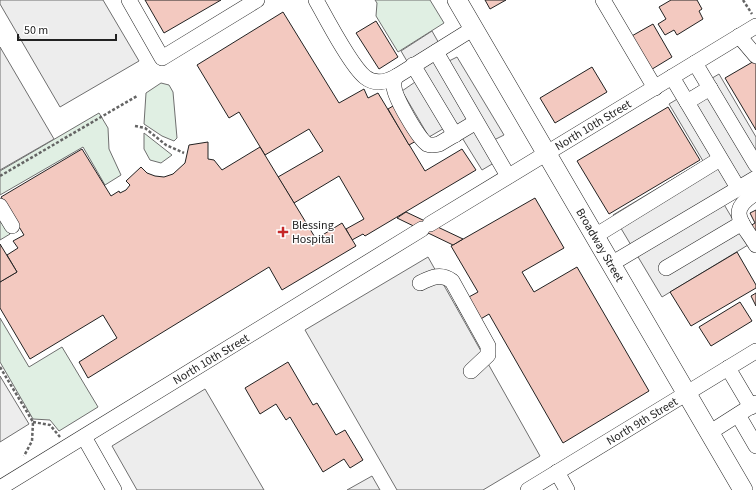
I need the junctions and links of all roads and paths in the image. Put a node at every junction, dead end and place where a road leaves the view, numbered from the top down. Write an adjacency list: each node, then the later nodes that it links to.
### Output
1 (129, 0): 2 (street)
2 (257, 0)
3 (316, 0): 15 (street)
4 (457, 0): 8 (main road, Broadway Street)
5 (603, 0): 16 (street)
6 (743, 0): 7 (path)
7 (754, 21): 9 (street, North 10th Street)
8 (474, 28): 10 (street); 24 (main road, Broadway Street)
9 (739, 36): 11 (street); 12 (street, North 10th Street)
10 (436, 52): 13 (street); 20 (street)
11 (756, 56)
12 (695, 63): 14 (street, North 10th Street); 17 (street)
13 (413, 65): 15 (street); 22 (street)
14 (672, 77): 16 (street, North 10th Street); 19 (street)
15 (395, 78): 22 (street)
16 (655, 88): 24 (street, North 10th Street)
17 (710, 88): 19 (street); 26 (street)
18 (137, 96): 27 (path)
19 (687, 102): 25 (street)
20 (476, 122): 22 (street); 28 (street)
21 (135, 126): 23 (path)
22 (455, 135)
23 (184, 153)
24 (546, 154): 28 (street, North 10th Street); 35 (main road, Broadway Street)
25 (720, 159): 30 (street); 35 (street)
26 (756, 165)
27 (0, 176)
28 (508, 176): 49 (street, North 10th Street)
29 (756, 178): 30 (street)
30 (738, 188): 37 (street)
31 (756, 193): 33 (street)
32 (0, 206): 34 (street)
33 (742, 223): 36 (street); 38 (street)
34 (12, 226)
35 (595, 236): 37 (main road, Broadway Street)
36 (756, 245)
37 (611, 264): 44 (main road, Broadway Street)
38 (666, 268)
39 (420, 283): 43 (street)
40 (756, 351): 42 (street, North 9th Street)
41 (0, 367): 47 (path)
42 (728, 368): 44 (street, North 9th Street); 45 (street)
43 (471, 371)
44 (686, 394): 48 (main road, Broadway Street); 53 (street, North 9th Street)
45 (753, 405): 46 (street)
46 (738, 415): 48 (street); 50 (street)
47 (33, 422): 51 (path); 52 (path)
48 (709, 433): 58 (main road, Broadway Street)
49 (84, 437): 51 (street, North 10th Street); 55 (street)
50 (756, 446)
51 (66, 448): 54 (street, North 10th Street)
52 (24, 456)
53 (557, 472): 56 (street, North 9th Street); 57 (street)
54 (0, 488)
55 (114, 490)
56 (528, 490)
57 (567, 490)
58 (743, 490)

